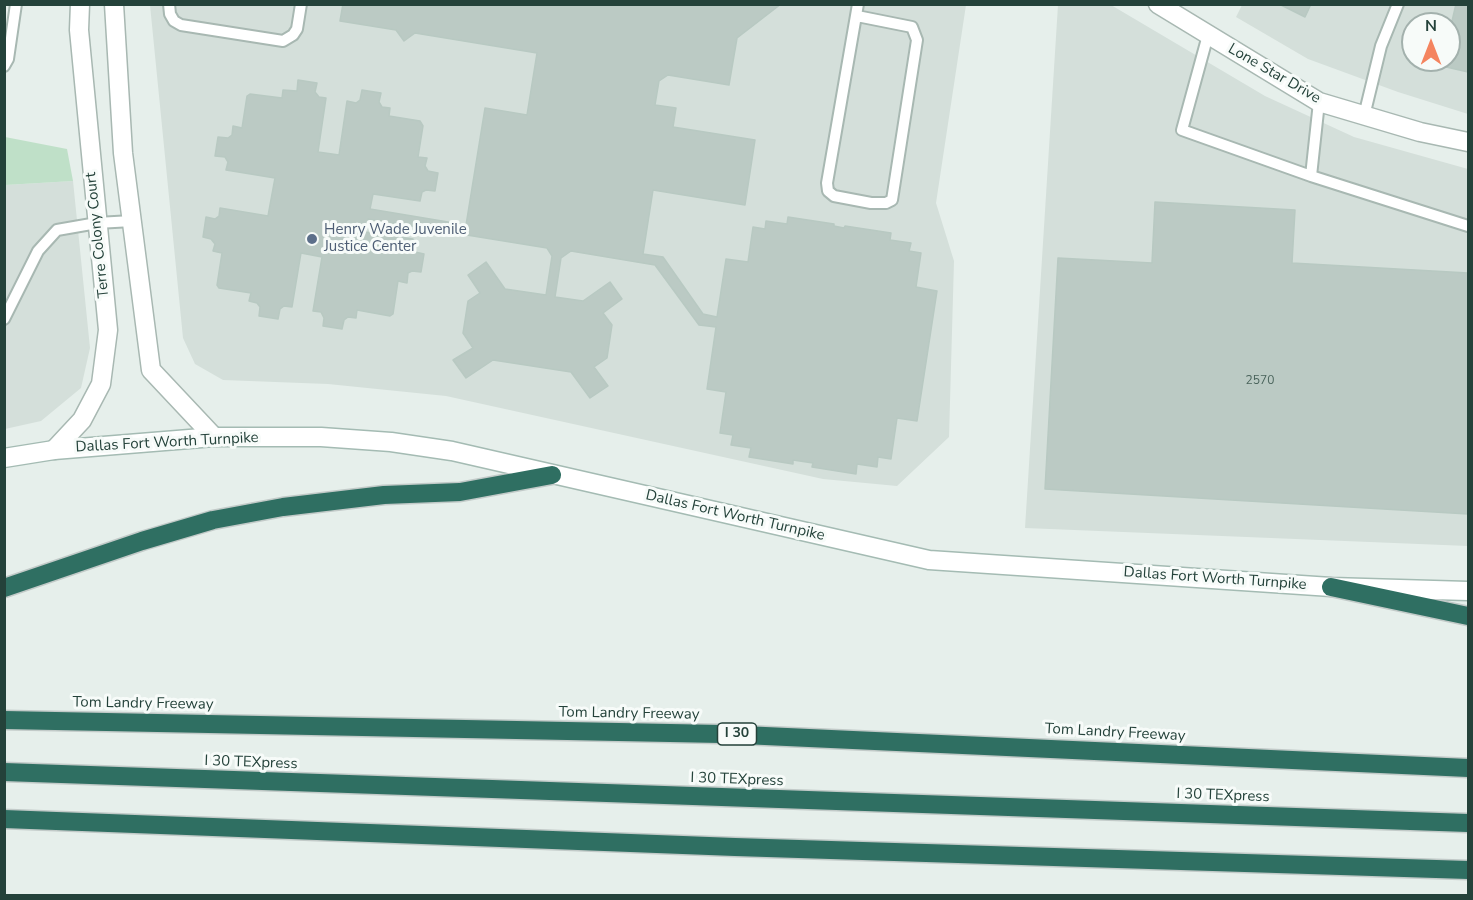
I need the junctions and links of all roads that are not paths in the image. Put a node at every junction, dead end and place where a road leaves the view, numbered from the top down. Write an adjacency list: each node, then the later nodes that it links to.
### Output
1 (16, 4): 10 (lane)
2 (80, 4): 16 (main road, Terre Colony Court)
3 (114, 4): 15 (main road)
4 (170, 4): 5 (lane)
5 (301, 4)
6 (1158, 4): 9 (main road, Lone Star Drive)
7 (1398, 4): 12 (lane)
8 (858, 10): 8 (lane)
9 (1208, 35): 11 (main road, Lone Star Drive); 14 (lane)
10 (4, 66)
11 (1318, 102): 12 (main road, Lone Star Drive); 14 (lane)
12 (1364, 116): 13 (main road, Lone Star Drive)
13 (1468, 142)
14 (1311, 177): 17 (lane)
15 (132, 221): 16 (lane); 19 (main road)
16 (97, 223): 18 (lane); 20 (main road, Terre Colony Court)
17 (1468, 225)
18 (4, 319)
19 (214, 437): 20 (main road, Dallas Fort Worth Turnpike); 22 (main road, Dallas Fort Worth Turnpike)
20 (54, 450): 21 (main road, Dallas Fort Worth Turnpike)
21 (4, 458)
22 (552, 475): 23 (main road, Dallas Fort Worth Turnpike); 24 (highway)
23 (1331, 587): 25 (main road, Dallas Fort Worth Turnpike); 26 (highway)
24 (4, 588)
25 (1468, 591)
26 (1468, 616)
27 (4, 720): 28 (highway, Tom Landry Freeway / I 30)
28 (1468, 768)
29 (4, 772): 31 (highway, I 30 TEXpress)
30 (4, 819): 32 (highway)
31 (1468, 823)
32 (1468, 870)

